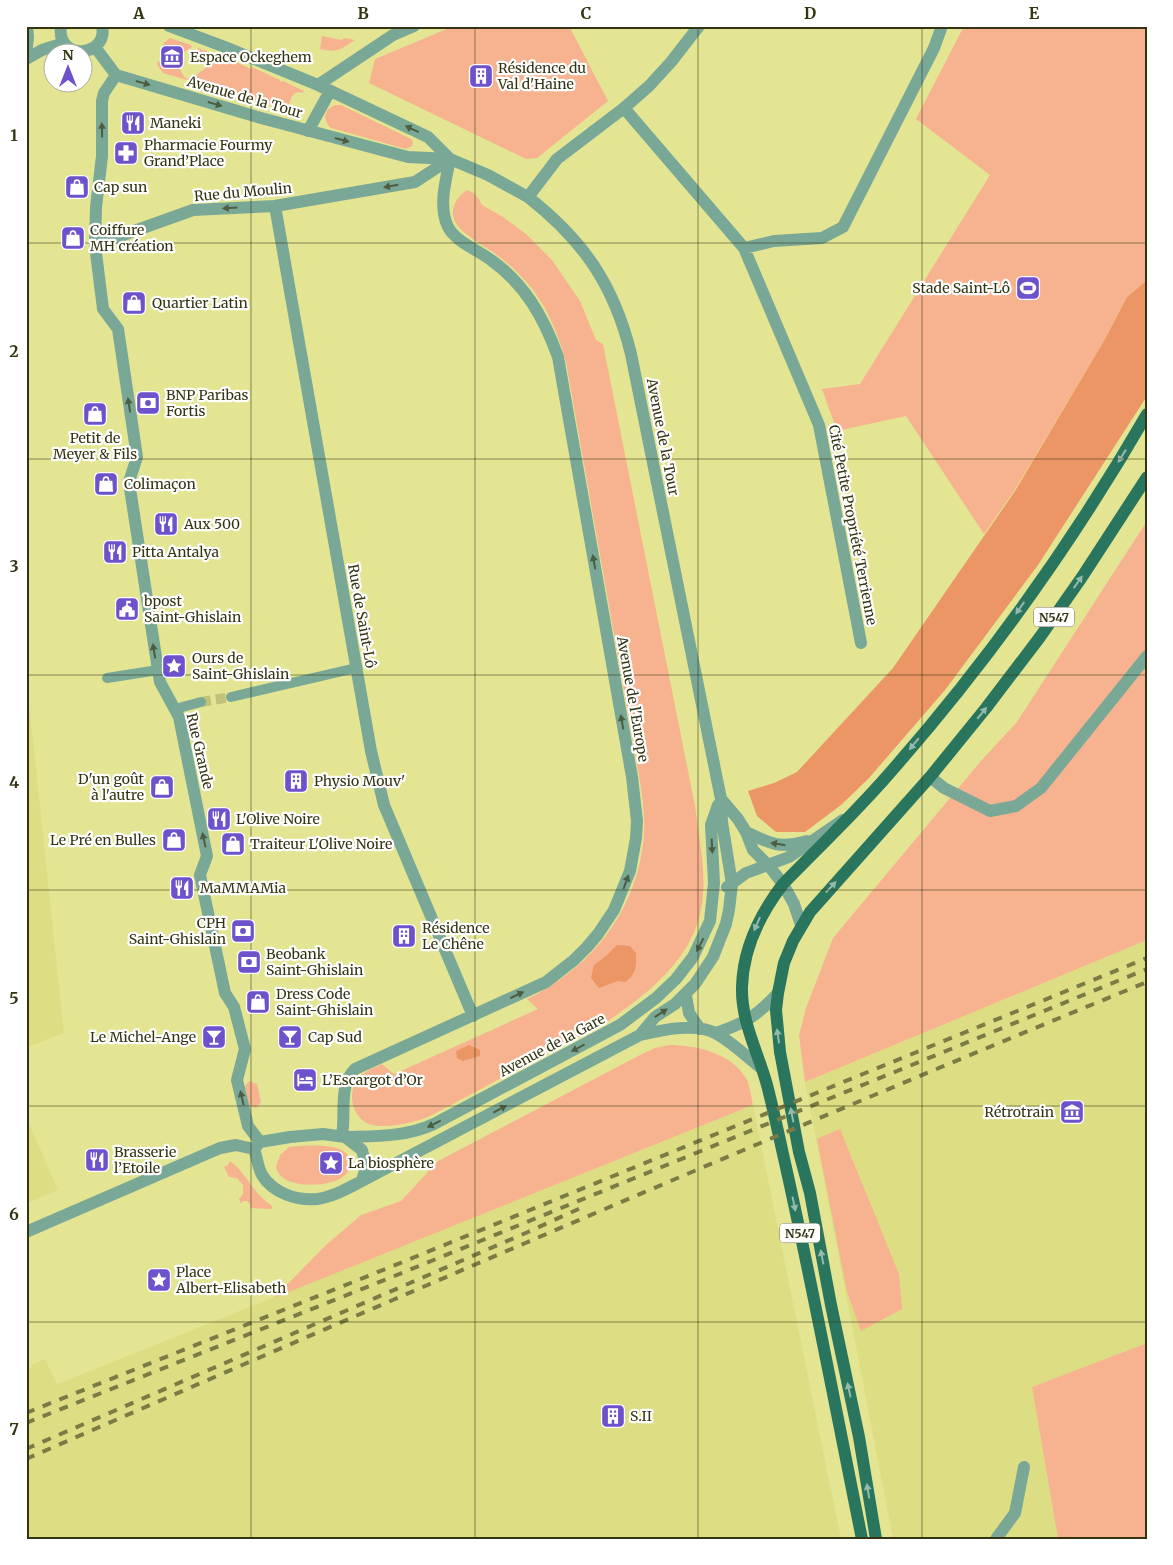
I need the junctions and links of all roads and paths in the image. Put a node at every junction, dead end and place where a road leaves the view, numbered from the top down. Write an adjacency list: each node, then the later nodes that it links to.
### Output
1 (27, 26): 12 (street)
2 (61, 26): 8 (street)
3 (102, 26): 9 (street)
4 (169, 26): 14 (street, Avenue de la Tour)
5 (414, 26): 14 (street)
6 (699, 26): 16 (street)
7 (942, 26): 22 (street)
8 (63, 42)
9 (95, 47): 10 (street); 13 (street)
10 (92, 48)
11 (42, 50): 12 (street)
12 (26, 57)
13 (116, 75): 17 (street, Avenue de la Tour, one-way to 17); 21 (street, Rue Grande, one-way to 13)
14 (318, 85): 15 (street, Avenue de la Tour)
15 (330, 91): 17 (street, Avenue de la Tour); 18 (street, Avenue de la Tour, one-way to 15)
16 (624, 108): 19 (street); 22 (street, Cité Petite Propriété Terrienne)
17 (308, 131): 18 (street, Avenue de la Tour, one-way to 18)
18 (450, 159): 19 (street, Avenue de la Tour); 20 (street, Rue du Moulin, one-way to 20); 45 (street, Avenue de l'Europe, one-way to 18)
19 (528, 197): 34 (street, Avenue de la Tour)
20 (275, 206): 21 (street, Rue du Moulin, one-way to 21); 27 (street, Rue de Saint-Lô)
21 (95, 245): 28 (street, Rue Grande, one-way to 21)
22 (744, 248): 25 (street, Cité Petite Propriété Terrienne)
23 (1147, 414): 35 (main road, N547, one-way to 35)
24 (1147, 477): 33 (main road, N547, one-way to 24)
25 (862, 642)
26 (1147, 656): 33 (street)
27 (356, 668): 30 (street); 45 (street, Rue de Saint-Lô)
28 (158, 670): 29 (street); 32 (street, Rue Grande)
29 (107, 678)
30 (231, 697)
31 (201, 702): 32 (street)
32 (175, 709): 52 (street, Rue Grande, one-way to 32)
33 (930, 777): 42 (main road, N547, one-way to 33)
34 (721, 799): 36 (street, Avenue de la Tour); 39 (street, Avenue de la Tour); 41 (street, one-way to 41)
35 (851, 814): 37 (street); 40 (main road, N547)
36 (746, 832): 37 (street, one-way to 36); 38 (street, Avenue de la Tour)
37 (812, 840): 38 (street)
38 (769, 866): 39 (street); 40 (street, Avenue de la Tour)
39 (732, 884): 41 (street); 44 (street)
40 (783, 884): 42 (street, Avenue de la Tour); 46 (main road, N547, one-way to 46)
41 (713, 898): 51 (street, Avenue de la Gare, one-way to 51)
42 (802, 925): 43 (main road, N547)
43 (778, 993): 46 (street); 57 (main road, N547, one-way to 43)
44 (686, 995): 47 (street); 49 (street, one-way to 44)
45 (473, 1016): 51 (street, Avenue de l'Europe)
46 (746, 1021): 48 (street); 50 (main road, N547)
47 (700, 1029): 48 (street); 49 (street)
48 (716, 1033): 50 (street)
49 (640, 1035): 53 (street, one-way to 49)
50 (761, 1068): 56 (main road, N547, one-way to 56)
51 (343, 1137): 52 (street, Avenue de la Gare); 53 (street)
52 (257, 1146): 53 (street, Rue Grande); 54 (street)
53 (362, 1182)
54 (26, 1232)
55 (1024, 1468): 58 (street)
56 (862, 1539)
57 (876, 1539)
58 (996, 1539)

